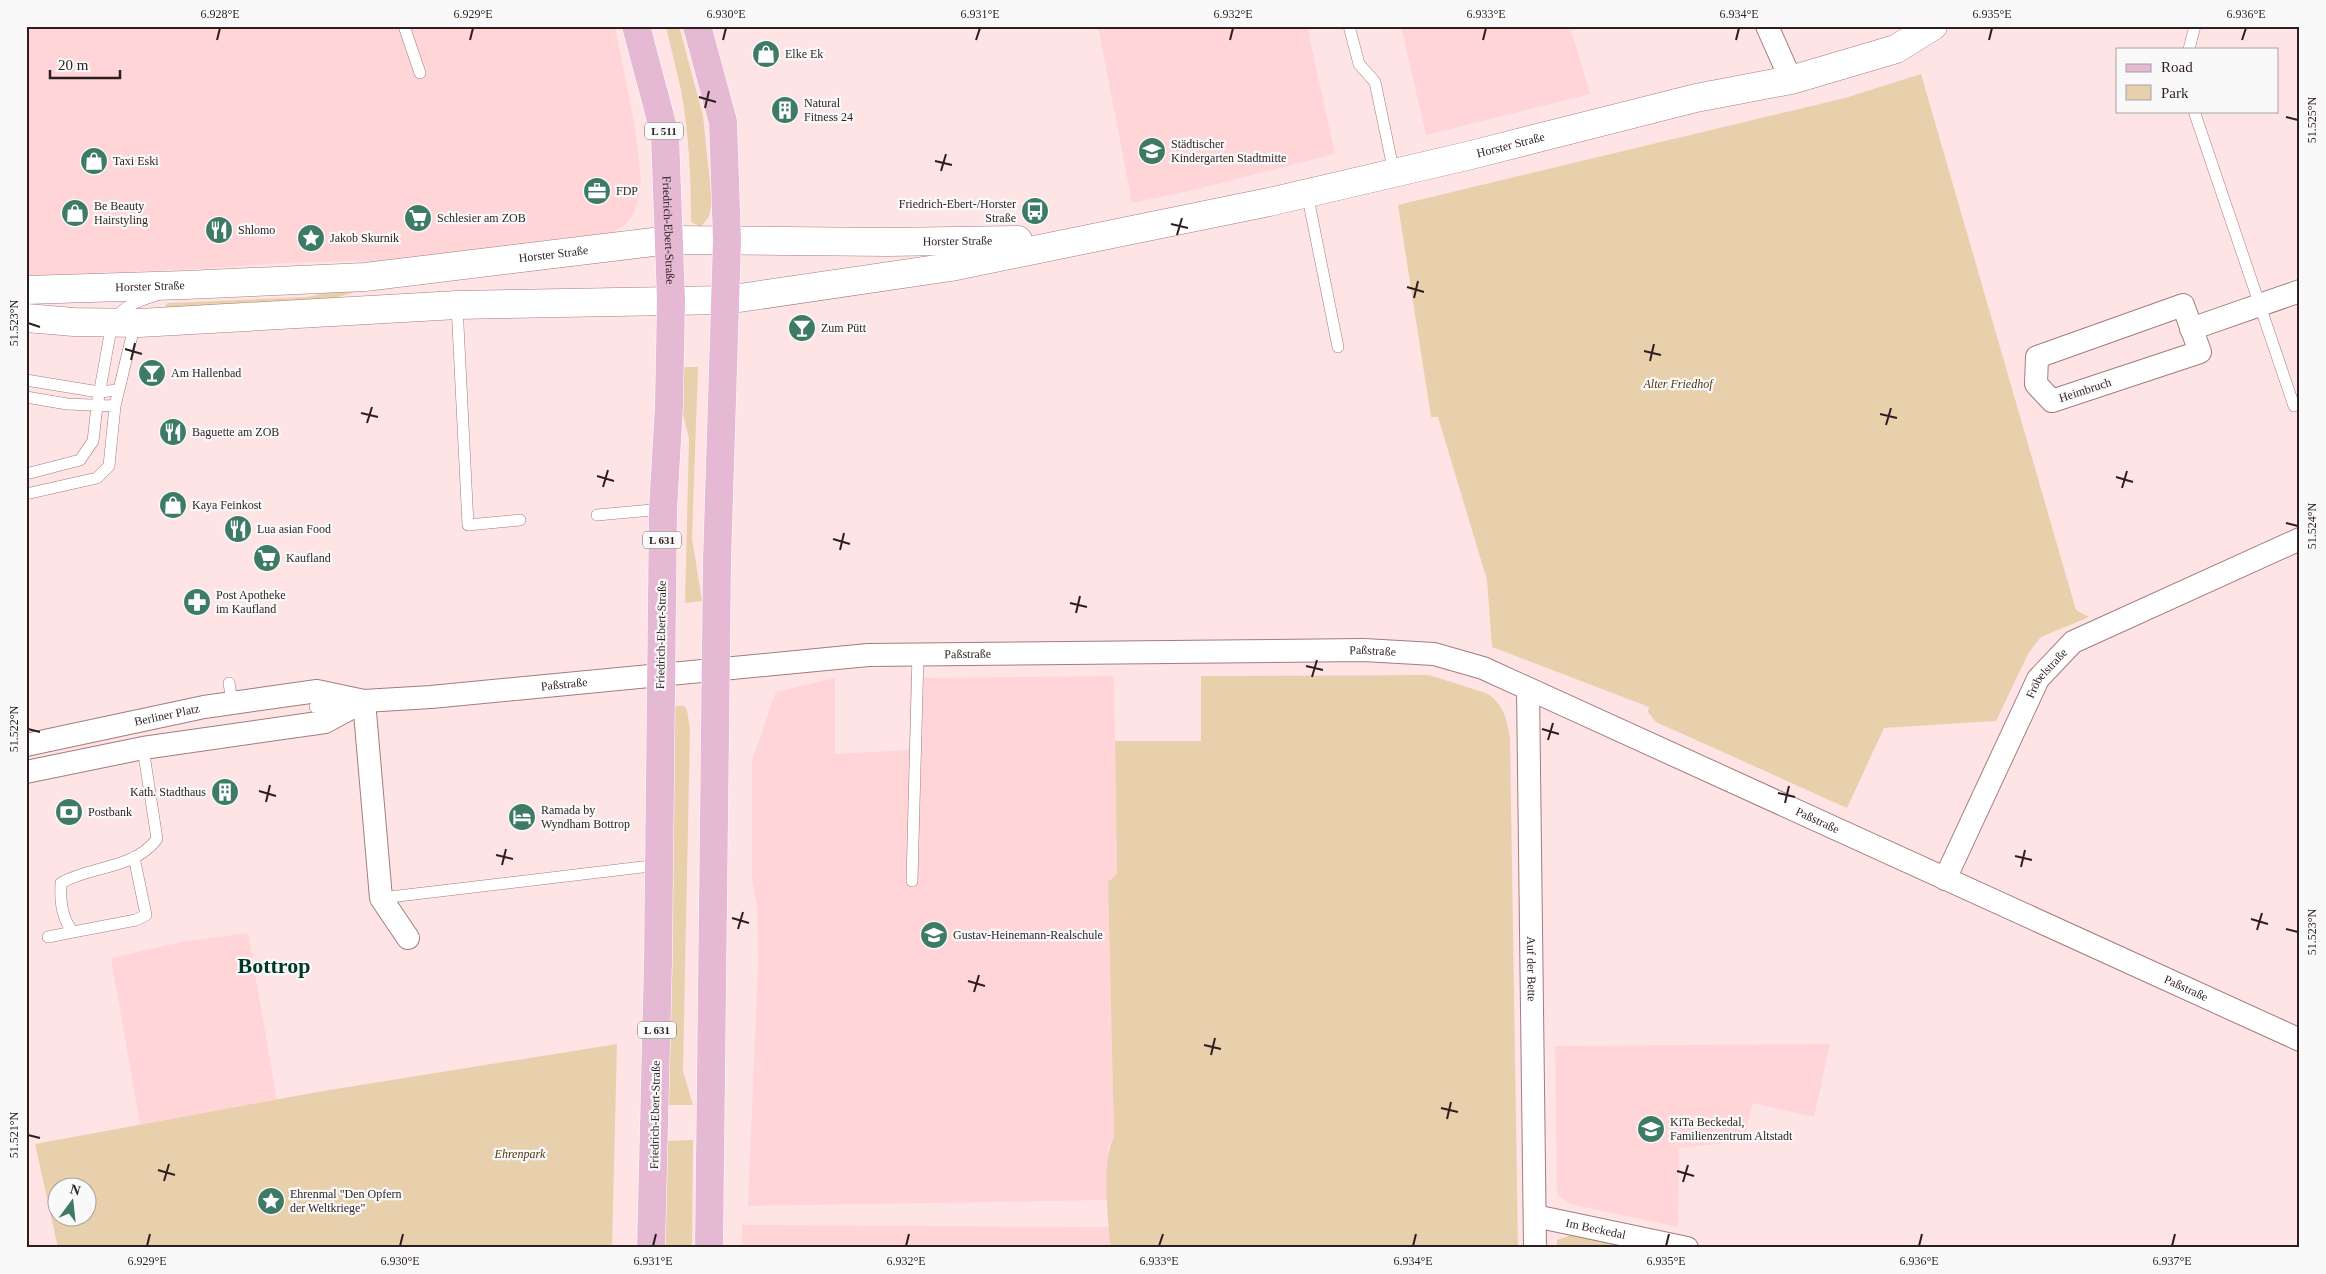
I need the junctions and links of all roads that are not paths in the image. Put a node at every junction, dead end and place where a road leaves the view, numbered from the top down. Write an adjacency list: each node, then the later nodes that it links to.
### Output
1 (404, 26): 9 (lane)
2 (636, 26): 14 (main road, Friedrich-Ebert-Straße / L 511)
3 (696, 26): 15 (main road)
4 (1349, 26): 12 (lane)
5 (1768, 26): 10 (street)
6 (1933, 26): 10 (main road, Horster Straße)
7 (2196, 26): 8 (lane)
8 (2189, 48)
9 (420, 73)
10 (1791, 80): 12 (main road, Horster Straße)
11 (2194, 112): 24 (lane)
12 (1394, 173): 13 (main road, Horster Straße)
13 (1307, 193): 16 (main road, Horster Straße); 28 (lane)
14 (670, 240): 15 (main road, Horster Straße); 17 (main road, Horster Straße); 20 (main road, Friedrich-Ebert-Straße / L 511)
15 (727, 240): 16 (main road, Horster Straße); 21 (main road)
16 (1080, 241): 21 (main road, Horster Straße)
17 (186, 285): 22 (main road, Horster Straße); 26 (lane)
18 (26, 290): 22 (main road, Horster Straße)
19 (2300, 291): 24 (street)
20 (671, 300): 21 (main road, Horster Straße); 23 (main road, Horster Straße); 38 (main road, Friedrich-Ebert-Straße / L 631)
21 (726, 300): 43 (main road)
22 (66, 305): 25 (main road, Horster Straße); 26 (main road, Horster Straße)
23 (457, 305): 26 (main road, Horster Straße); 40 (lane)
24 (2259, 305): 27 (street); 35 (lane)
25 (26, 318)
26 (123, 323): 30 (lane); 31 (lane)
27 (2191, 329): 27 (street, Heimbruch)
28 (1338, 347)
29 (26, 380): 31 (lane)
30 (118, 390): 31 (lane); 34 (lane)
31 (99, 392): 33 (lane)
32 (26, 397): 33 (lane)
33 (96, 406): 34 (lane); 36 (lane)
34 (115, 406): 37 (lane)
35 (2294, 406)
36 (26, 474)
37 (26, 494)
38 (663, 509): 39 (lane); 44 (main road, Friedrich-Ebert-Straße / L 631)
39 (597, 515)
40 (520, 520)
41 (2300, 539): 55 (street, Fröbelstraße)
42 (918, 654): 43 (street, Paßstraße); 45 (street, Paßstraße); 56 (lane)
43 (715, 669): 44 (street, Paßstraße); 64 (main road)
44 (660, 675): 46 (street, Paßstraße); 54 (main road, Friedrich-Ebert-Straße / L 631)
45 (1528, 689): 55 (street, Paßstraße); 62 (street, Auf der Bette)
46 (364, 701): 47 (lane); 48 (street, Paßstraße); 49 (street, Paßstraße); 57 (street)
47 (315, 706)
48 (193, 709): 49 (street, Berliner Platz); 50 (street, Berliner Platz)
49 (199, 739): 51 (street, Berliner Platz)
50 (26, 745)
51 (143, 748): 52 (street, Berliner Platz); 53 (lane)
52 (26, 772)
53 (134, 857): 58 (lane); 58 (lane)
54 (659, 865): 57 (lane); 63 (main road, Friedrich-Ebert-Straße / L 631)
55 (1945, 878): 61 (street, Paßstraße)
56 (912, 881)
57 (381, 898): 60 (street)
58 (74, 932): 59 (lane)
59 (48, 937)
60 (408, 938)
61 (2300, 1040)
62 (1536, 1216): 65 (street, Auf der Bette); 66 (street, Im Beckedal)
63 (651, 1248)
64 (709, 1248)
65 (1535, 1248)
66 (1687, 1248)

